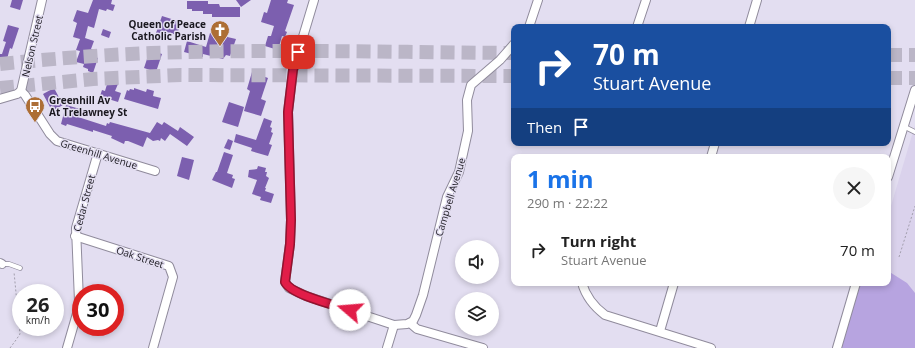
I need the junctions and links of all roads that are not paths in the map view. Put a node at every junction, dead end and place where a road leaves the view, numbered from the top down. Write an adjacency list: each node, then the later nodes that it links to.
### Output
1 (42, 0): 11 (street, Nelson Street)
2 (314, 0): 25 (street)
3 (538, 0): 6 (street)
4 (646, 0): 7 (street)
5 (757, 0): 8 (street)
6 (530, 24)
7 (638, 24)
8 (750, 24)
9 (511, 47): 24 (street, Campbell Avenue)
10 (915, 90): 13 (street)
11 (21, 91): 12 (street); 15 (street, Greenhill Avenue)
12 (0, 99)
13 (903, 126): 14 (lane); 16 (street)
14 (915, 132)
15 (98, 153): 17 (street, Greenhill Avenue); 18 (street, Cedar Street)
16 (891, 167)
17 (155, 171)
18 (75, 236): 28 (street, Cedar Street); 29 (street, Oak Street)
19 (1, 263): 20 (lane)
20 (20, 268)
21 (583, 286): 26 (street)
22 (673, 286): 26 (street)
23 (855, 286): 33 (street)
24 (410, 323): 25 (street); 31 (street)
25 (394, 325): 30 (street)
26 (660, 331): 27 (street)
27 (700, 346): 32 (street)
28 (66, 348)
29 (153, 348)
30 (387, 348)
31 (484, 348)
32 (711, 348)
33 (837, 348)

